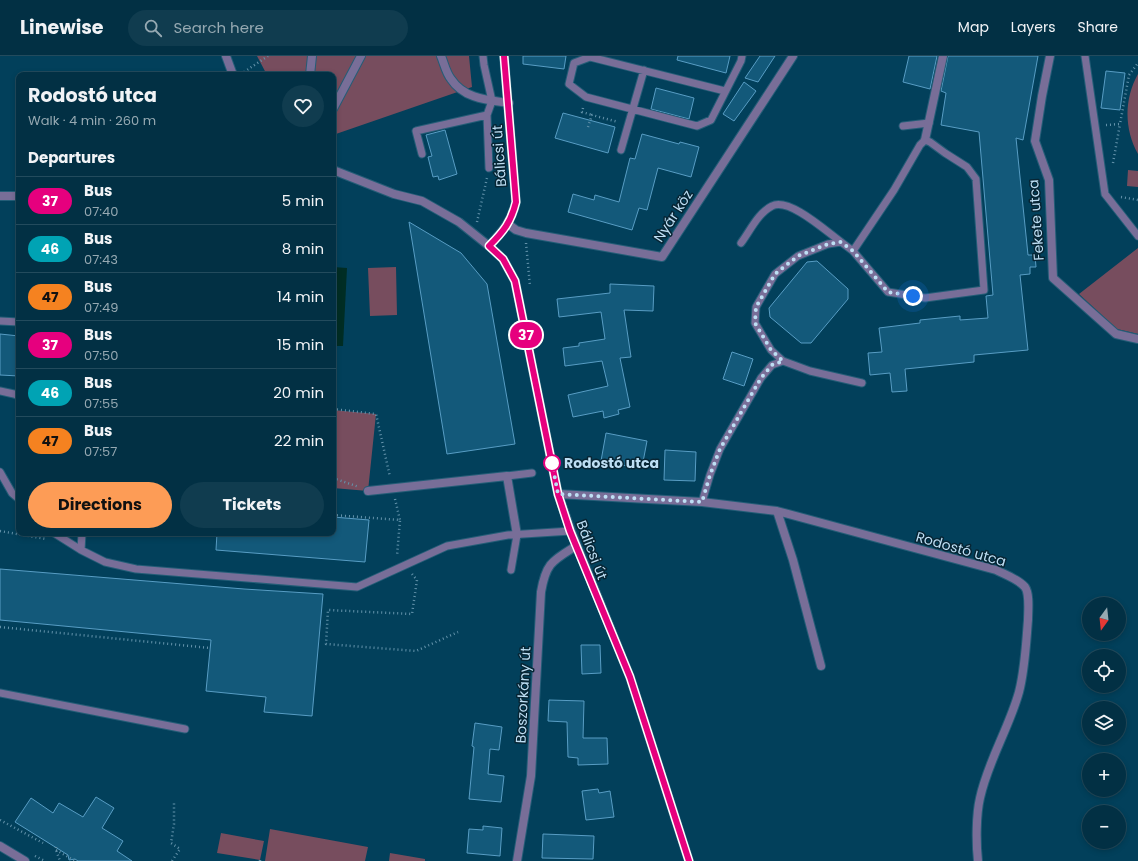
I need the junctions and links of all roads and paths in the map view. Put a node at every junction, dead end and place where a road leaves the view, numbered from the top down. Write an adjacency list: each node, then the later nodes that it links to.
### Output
1 (226, 56): 15 (street)
2 (268, 56): 16 (path)
3 (312, 56): 17 (street)
4 (361, 56): 20 (street)
5 (441, 56): 19 (street)
6 (483, 56): 19 (lane)
7 (504, 56): 21 (street, Bálicsi út)
8 (742, 56): 18 (lane)
9 (793, 56): 40 (street, Nyár köz)
10 (943, 56): 24 (street)
11 (1050, 56): 49 (street, Fekete utca)
12 (1085, 56): 28 (lane)
13 (1138, 63): 25 (path)
14 (644, 70): 18 (lane); 22 (lane); 22 (lane)
15 (232, 72)
16 (243, 72)
17 (310, 72)
18 (725, 91): 22 (lane)
19 (492, 101): 21 (street); 23 (lane)
20 (336, 103)
21 (509, 104): 38 (street, Bálicsi út)
22 (632, 110): 26 (lane)
23 (487, 115): 32 (lane); 33 (lane)
24 (929, 123): 27 (lane); 30 (street)
25 (1120, 124): 28 (path); 34 (path)
26 (628, 125): 29 (path); 31 (lane)
27 (902, 126)
28 (1095, 126): 41 (lane)
29 (588, 127)
30 (925, 140): 45 (lane); 45 (lane)
31 (621, 150)
32 (422, 154)
33 (489, 168): 39 (path)
34 (1111, 170)
35 (336, 171): 44 (street, Bálicsi út)
36 (0, 196): 37 (street)
37 (16, 196)
38 (508, 224): 40 (street, Nyár köz); 44 (street, Bálicsi út)
39 (476, 229)
40 (526, 233): 46 (path)
41 (1138, 236)
42 (841, 242): 43 (lane); 45 (lane); 52 (lane)
43 (741, 243)
44 (489, 246): 63 (street, Bálicsi út)
45 (853, 251)
46 (526, 284)
47 (0, 321): 48 (lane)
48 (16, 322)
49 (1116, 334): 50 (street, Fekete utca); 51 (street)
50 (1138, 339)
51 (1138, 345)
52 (783, 361): 53 (lane); 65 (lane)
53 (862, 383)
54 (0, 392): 55 (lane)
55 (16, 395)
56 (336, 409): 61 (path)
57 (0, 472): 64 (lane)
58 (532, 473): 59 (lane)
59 (507, 476): 61 (street); 72 (street)
60 (336, 479): 62 (path)
61 (393, 488): 62 (street); 68 (path)
62 (368, 491)
63 (558, 494): 65 (street, Rodostó utca); 70 (street, Bálicsi út)
64 (16, 496)
65 (702, 502): 66 (street, Rodostó utca)
66 (777, 511): 84 (street); 97 (street, Rodostó utca)
67 (336, 515): 68 (path)
68 (400, 520): 79 (path)
69 (0, 531): 71 (path)
70 (570, 531): 72 (lane); 77 (street, Bálicsi út)
71 (16, 534)
72 (517, 535): 79 (lane); 80 (lane)
73 (28, 536): 76 (path)
74 (58, 536): 76 (lane)
75 (82, 536): 78 (lane)
76 (68, 543): 78 (lane)
77 (576, 546): 95 (street, Boszorkány út); 96 (street, Bálicsi út)
78 (81, 550): 79 (lane)
79 (405, 566): 82 (path)
80 (511, 570)
81 (0, 627): 83 (path)
82 (458, 632)
83 (210, 648)
84 (821, 666)
85 (0, 693): 86 (lane)
86 (185, 729)
87 (174, 802): 94 (path)
88 (0, 820): 89 (path)
89 (43, 843)
90 (0, 846): 92 (street)
91 (75, 860): 93 (path)
92 (25, 861)
93 (60, 861)
94 (172, 861)
95 (517, 861)
96 (689, 861)
97 (978, 861)

